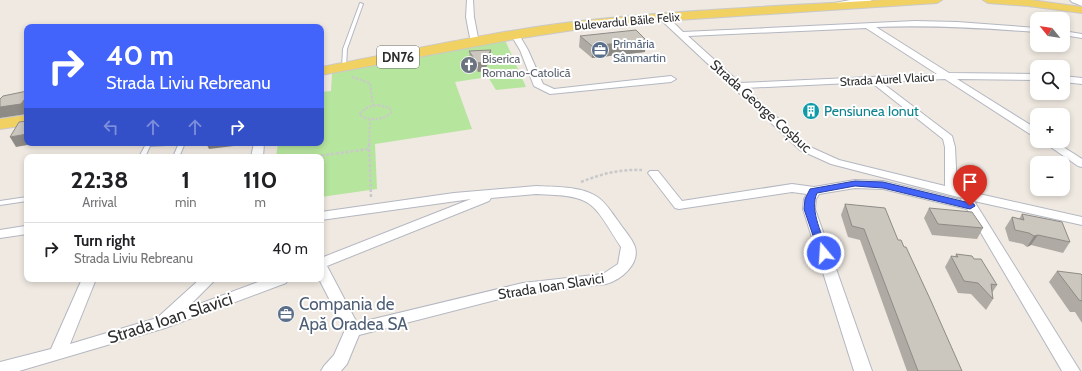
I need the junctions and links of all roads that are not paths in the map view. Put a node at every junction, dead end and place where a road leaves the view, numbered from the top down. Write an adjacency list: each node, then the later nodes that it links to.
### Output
1 (470, 0): 17 (street)
2 (867, 0): 8 (main road)
3 (937, 0): 8 (main road, Bulevardul Băile Felix / DN76)
4 (988, 0): 9 (main road)
5 (1075, 0): 6 (main road)
6 (1082, 3)
7 (361, 4): 18 (lane)
8 (839, 5): 10 (main road, Bulevardul Băile Felix / DN76)
9 (1082, 10)
10 (663, 17): 13 (street, Strada George Coșbuc); 15 (main road, Bulevardul Băile Felix / DN76)
11 (867, 25): 12 (street); 13 (street); 20 (street)
12 (1030, 30)
13 (681, 34): 26 (street, Strada George Coșbuc)
14 (1070, 34): 16 (street)
15 (515, 35): 17 (main road, Bulevardul Băile Felix / DN76); 22 (street)
16 (1082, 36)
17 (475, 43): 18 (main road, Bulevardul Băile Felix / DN76)
18 (344, 67): 19 (main road, Bulevardul Băile Felix / DN76)
19 (324, 70)
20 (946, 76): 21 (street, Strada Aurel Vlaicu); 23 (street, Strada Aurel Vlaicu); 29 (street)
21 (1030, 77)
22 (671, 79)
23 (872, 79): 26 (street, Strada Aurel Vlaicu); 35 (street)
24 (1070, 80): 25 (street)
25 (1082, 81)
26 (738, 86): 35 (street, Strada George Coșbuc)
27 (24, 120): 28 (main road)
28 (0, 124)
29 (1030, 130)
30 (1058, 148): 31 (street)
31 (1082, 164)
32 (654, 173): 33 (street)
33 (814, 191): 35 (street); 52 (street)
34 (500, 193): 38 (street, Strada Ioan Slavici); 42 (street, Strada Ioan Slavici); 48 (street, Strada Ioan Slavici)
35 (962, 198): 39 (street, Strada George Coșbuc); 53 (street)
36 (24, 199): 37 (lane)
37 (0, 203)
38 (324, 216)
39 (1082, 221)
40 (24, 230): 41 (street)
41 (0, 234)
42 (324, 263)
43 (324, 275): 48 (street)
44 (88, 282): 49 (street)
45 (206, 282): 47 (street)
46 (273, 282): 47 (street, Strada Ioan Slavici)
47 (159, 324): 49 (street, Strada Ioan Slavici)
48 (353, 330): 51 (street)
49 (57, 354): 50 (street, Strada Ioan Slavici)
50 (3, 369)
51 (330, 371)
52 (863, 371)
53 (1071, 371)

